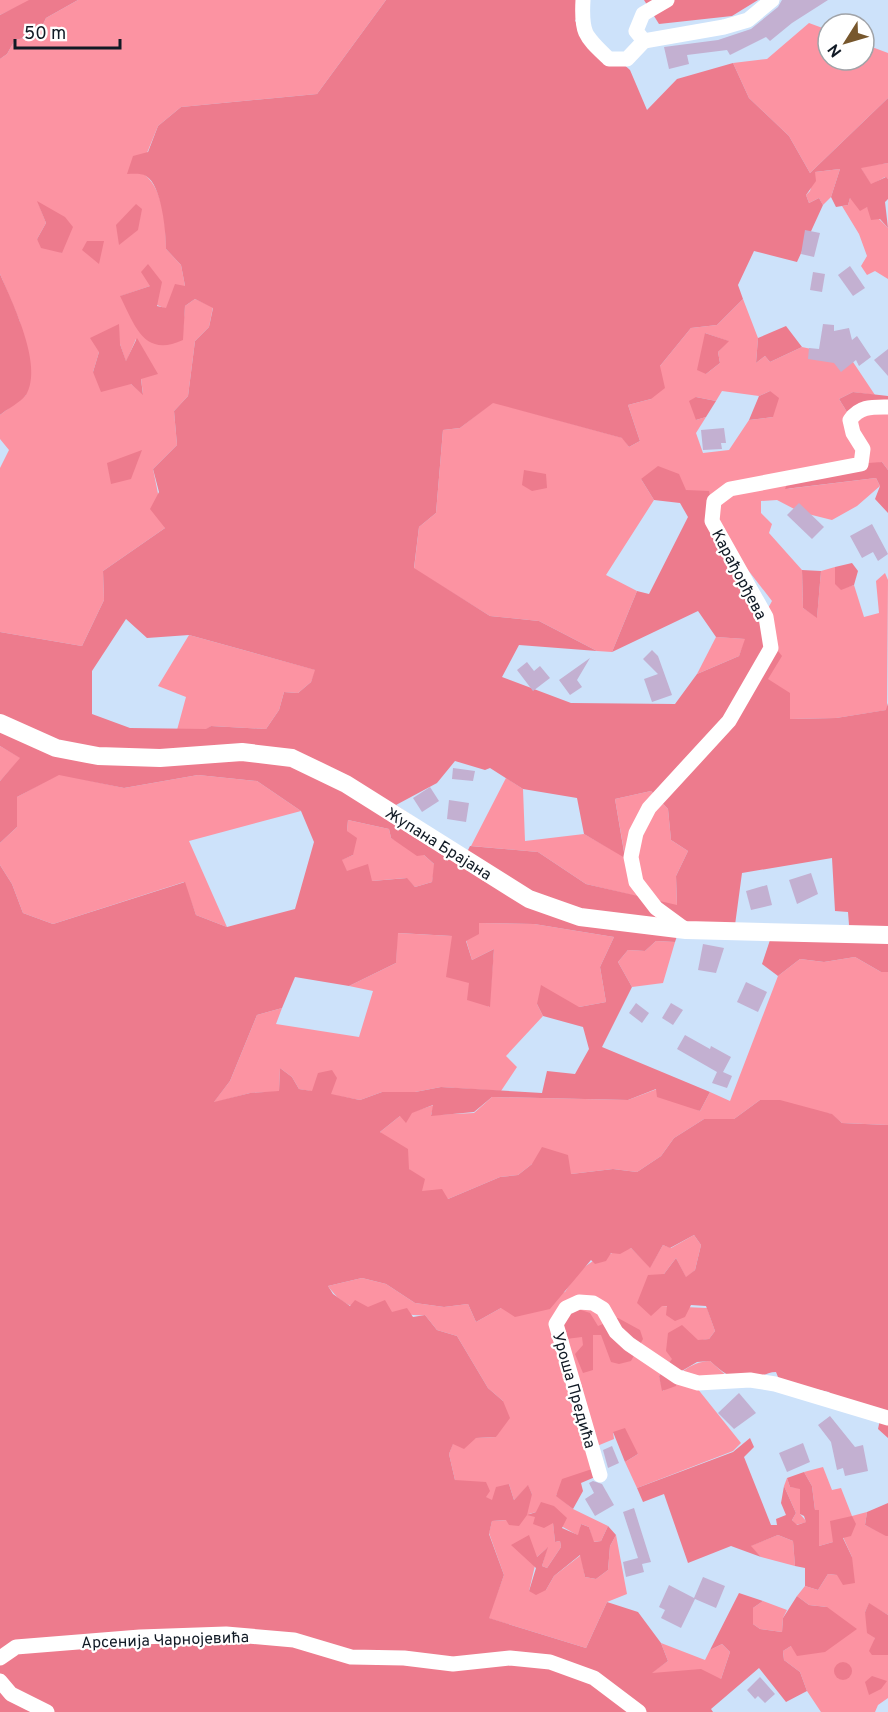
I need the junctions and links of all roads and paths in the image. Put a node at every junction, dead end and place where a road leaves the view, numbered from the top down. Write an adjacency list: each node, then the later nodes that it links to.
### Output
1 (583, 0): 4 (street)
2 (668, 0): 4 (street)
3 (772, 0): 4 (street)
4 (644, 41)
5 (888, 407): 7 (street, Карађорђева)
6 (0, 723): 7 (street, Жупана Брајана)
7 (686, 930): 8 (street, Жупана Брајана)
8 (888, 935)
9 (888, 1418): 10 (street, Уроша Предића)
10 (600, 1475)
11 (0, 1658): 14 (street, Арсенија Чарнојевића)
12 (0, 1681): 13 (street)
13 (47, 1712)
14 (639, 1712)

